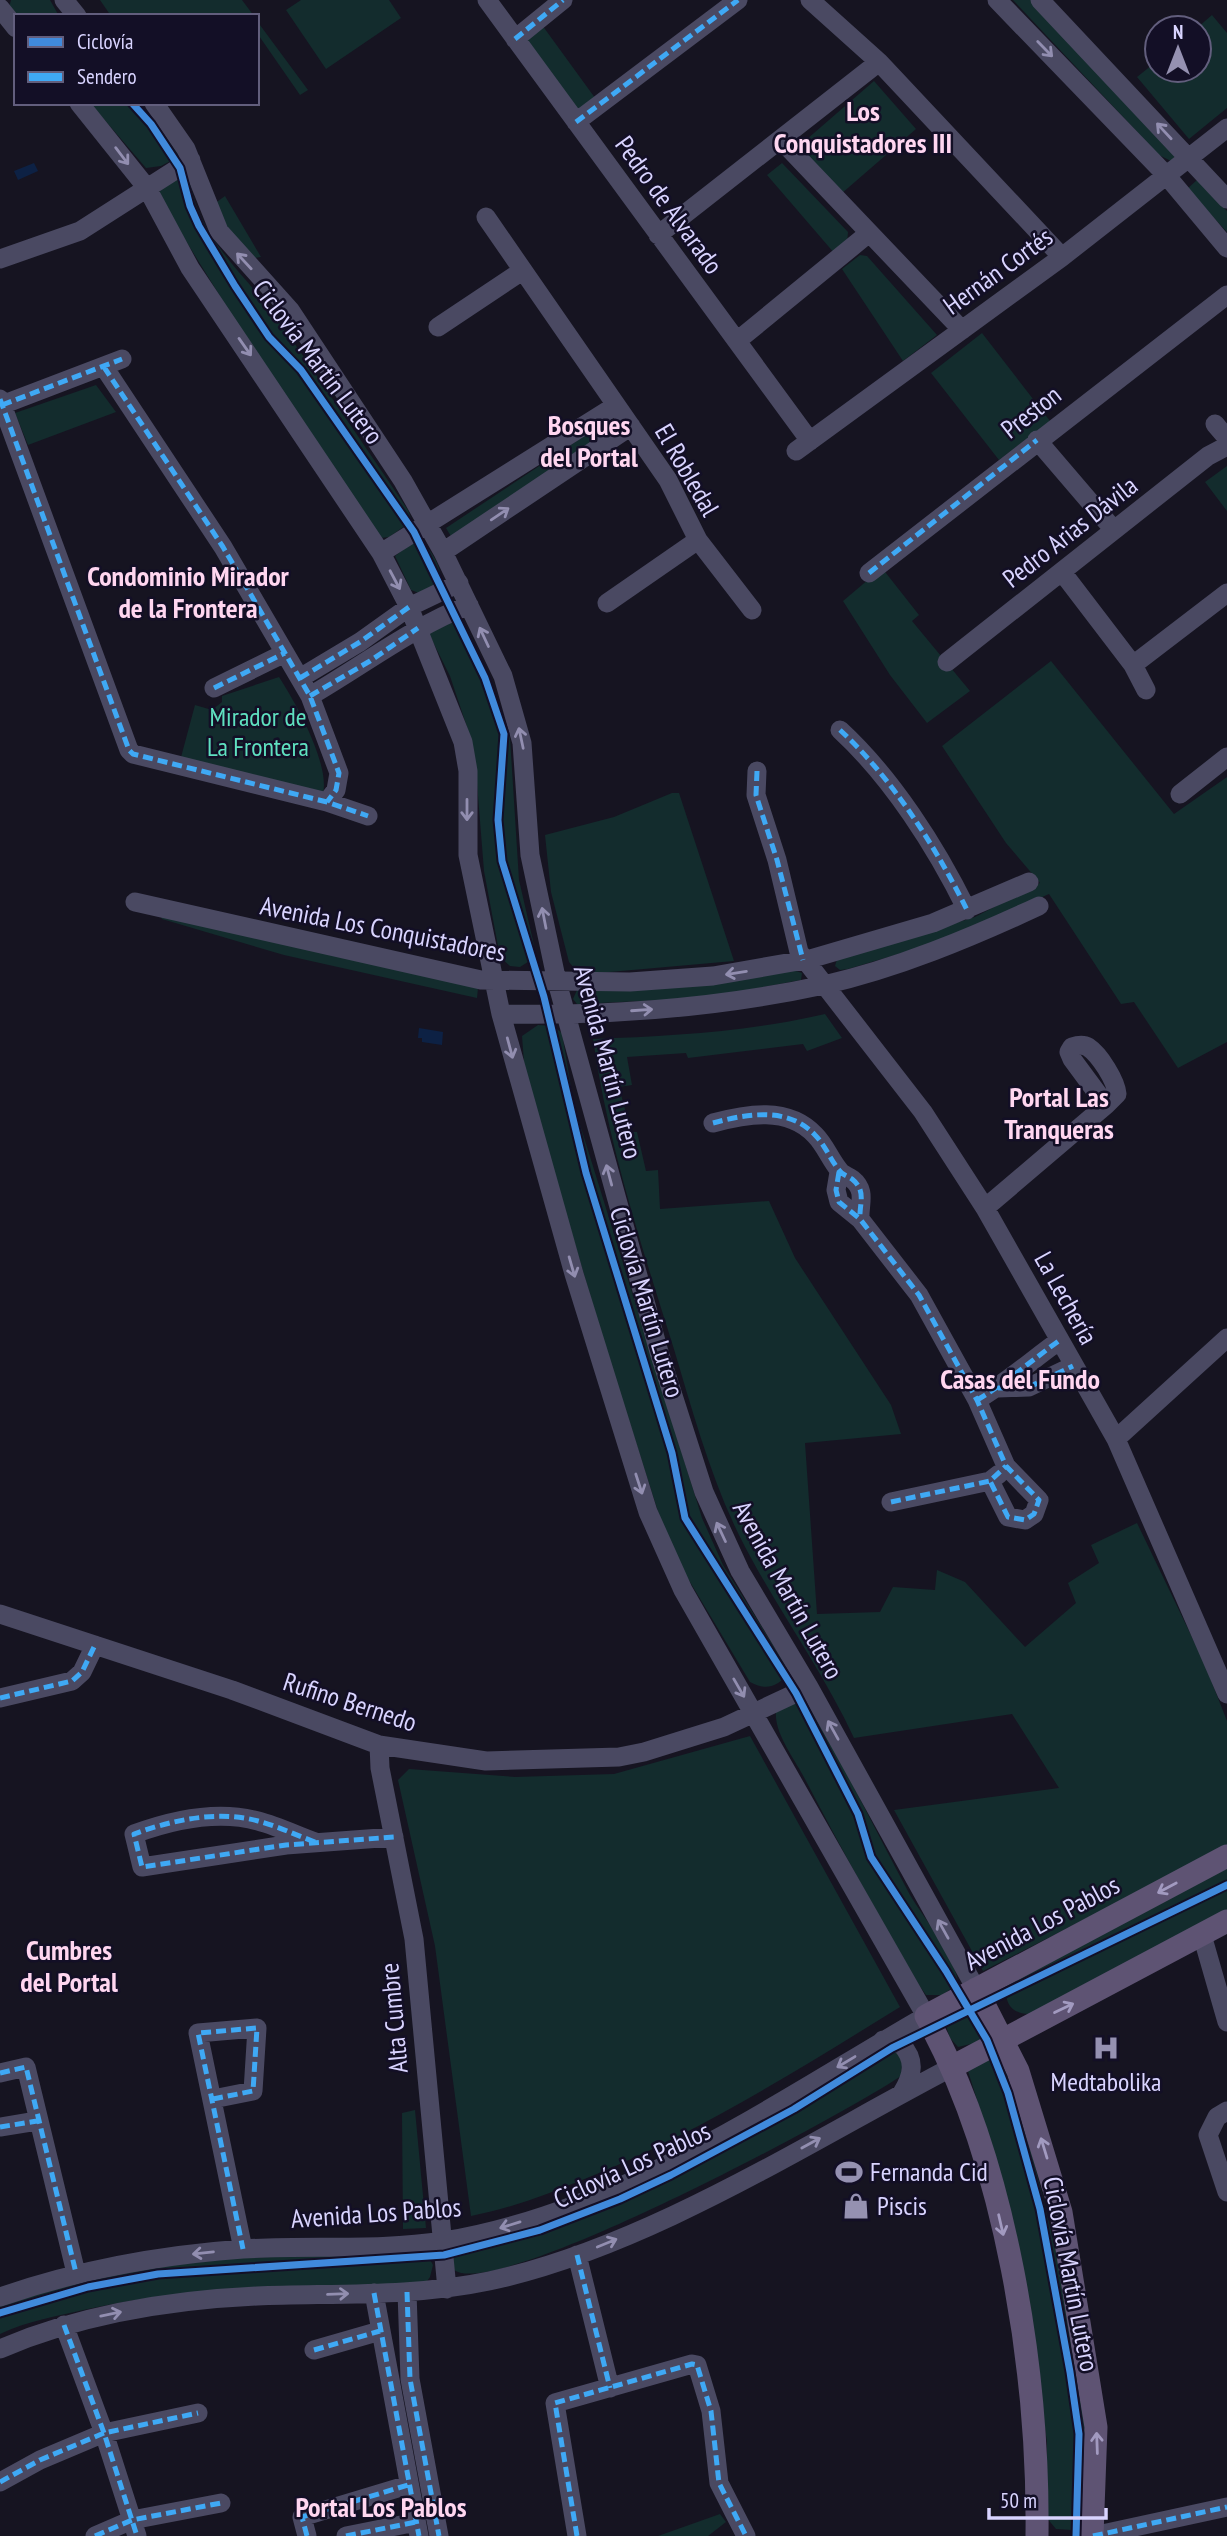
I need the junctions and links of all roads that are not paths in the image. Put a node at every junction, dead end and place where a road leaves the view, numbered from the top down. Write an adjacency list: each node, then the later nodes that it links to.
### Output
1 (64, 0): 9 (street)
2 (487, 0): 11 (street, Pedro de Alvarado)
3 (563, 0): 11 (street)
4 (738, 0): 15 (street)
5 (810, 0): 12 (street)
6 (998, 0): 20 (street, one-way to 20)
7 (1040, 0): 18 (street, one-way to 7)
8 (1, 3): 10 (street)
9 (75, 14)
10 (14, 26)
11 (515, 38): 15 (street, Pedro de Alvarado)
12 (879, 62): 17 (street); 27 (street)
13 (81, 105): 21 (street, one-way to 21)
14 (155, 105): 19 (street, Avenida Martín Lutero)
15 (576, 122): 25 (street, Pedro de Alvarado)
16 (1227, 128): 18 (street, Hernán Cortés)
17 (781, 140): 24 (street); 25 (street)
18 (1188, 156): 20 (street, Hernán Cortés); 22 (street)
19 (191, 160): 21 (street); 40 (street, Avenida Martín Lutero, one-way to 19)
20 (1166, 175): 26 (street); 27 (street, Hernán Cortés)
21 (147, 188): 28 (street); 44 (street, one-way to 44)
22 (1227, 199)
23 (486, 216): 29 (street, El Robledal)
24 (870, 233): 32 (street); 33 (street)
25 (658, 235): 33 (street, Pedro de Alvarado)
26 (1227, 248)
27 (1062, 257): 32 (street, Hernán Cortés)
28 (0, 259)
29 (522, 271): 31 (street); 35 (street, El Robledal)
30 (1227, 295): 37 (street, Preston)
31 (438, 327)
32 (961, 330): 38 (street, Hernán Cortés)
33 (737, 341): 38 (street, Pedro de Alvarado)
34 (1, 402): 55 (street); 67 (street)
35 (615, 406): 36 (street, El Robledal); 40 (street)
36 (631, 426): 42 (street, El Robledal); 43 (street, one-way to 36)
37 (1037, 440): 41 (street); 46 (street, Preston)
38 (803, 446)
39 (1227, 446): 41 (street, Pedro Arias Dávila)
40 (427, 524): 43 (street, Avenida Martín Lutero); 44 (street)
41 (1114, 530): 45 (street, Pedro Arias Dávila)
42 (698, 540): 49 (street); 52 (street, El Robledal)
43 (443, 552): 47 (street, Avenida Martín Lutero)
44 (380, 553): 51 (street, one-way to 51)
45 (1062, 572): 57 (street, Pedro Arias Dávila); 58 (street)
46 (869, 573)
47 (459, 583): 50 (street, Avenida Martín Lutero); 51 (street)
48 (1227, 593): 58 (street)
49 (607, 603)
50 (469, 605): 53 (street); 75 (street, Avenida Martín Lutero, one-way to 50)
51 (409, 607): 53 (street); 54 (street)
52 (752, 610)
53 (418, 628): 56 (street); 74 (street, one-way to 74)
54 (360, 642): 56 (street); 59 (street)
55 (285, 653): 59 (street); 60 (street)
56 (370, 662): 62 (street)
57 (947, 662)
58 (1133, 665): 61 (street)
59 (300, 678): 62 (street)
60 (214, 688)
61 (1146, 690)
62 (310, 696): 67 (street)
63 (841, 730): 72 (street)
64 (1227, 757): 66 (street)
65 (757, 771): 73 (street)
66 (1180, 794)
67 (327, 802): 68 (street)
68 (368, 816)
69 (1029, 882): 72 (street, Avenida Los Conquistadores)
70 (135, 902): 74 (street, Avenida Los Conquistadores)
71 (1038, 906): 76 (street)
72 (967, 910): 73 (street, Avenida Los Conquistadores)
73 (803, 960): 75 (street, Avenida Los Conquistadores, one-way to 75); 76 (street, La Lechería)
74 (494, 981): 75 (street, Avenida Los Conquistadores); 77 (street)
75 (557, 982): 78 (street, Avenida Martín Lutero)
76 (825, 985): 78 (street, one-way to 76); 81 (street, La Lechería)
77 (501, 1014): 78 (street); 97 (street, one-way to 97)
78 (565, 1015): 94 (street, Avenida Martín Lutero, one-way to 78)
79 (1105, 1105): 81 (street)
80 (713, 1123): 86 (street)
81 (985, 1208): 83 (street, La Lechería)
82 (1227, 1338): 87 (street)
83 (1060, 1340): 84 (street, La Lechería); 85 (street)
84 (1073, 1366): 85 (street); 87 (street, La Lechería)
85 (998, 1388): 86 (street)
86 (976, 1400): 88 (street)
87 (1116, 1439): 93 (street, La Lechería)
88 (1006, 1466): 89 (street); 89 (street)
89 (990, 1481): 90 (street)
90 (891, 1502)
91 (0, 1615): 92 (street, Rufino Bernedo)
92 (95, 1645): 96 (street); 98 (street, Rufino Bernedo)
93 (1221, 1660): 95 (street, La Lechería)
94 (809, 1687): 97 (street, Rufino Bernedo); 104 (street, Avenida Martín Lutero, one-way to 94)
95 (1227, 1694)
96 (0, 1699)
97 (754, 1714): 98 (street, Rufino Bernedo); 105 (street)
98 (379, 1745): 99 (street, Alta Cumbre)
99 (394, 1837): 100 (street); 117 (street, Alta Cumbre)
100 (315, 1843): 100 (street)
101 (1227, 1856): 104 (main road, Avenida Los Pablos, one-way to 104)
102 (1227, 1921): 103 (main road)
103 (1202, 1935): 106 (street); 107 (main road, one-way to 103)
104 (976, 1989): 105 (main road, Avenida Los Pablos); 107 (main road, Avenida Martín Lutero)
105 (926, 2015): 108 (street, Avenida Los Pablos); 109 (main road)
106 (1227, 2022)
107 (1003, 2039): 109 (main road); 145 (main road, Avenida Martín Lutero, one-way to 107)
108 (883, 2040): 111 (street); 117 (street, Avenida Los Pablos, one-way to 117)
109 (954, 2066): 111 (street); 144 (main road, one-way to 144)
110 (0, 2073): 114 (street)
111 (902, 2093): 119 (street, one-way to 111)
112 (213, 2099): 118 (street)
113 (1227, 2111): 116 (street)
114 (37, 2121): 115 (street); 120 (street)
115 (0, 2127)
116 (1227, 2192)
117 (442, 2241): 118 (street, Avenida Los Pablos); 121 (street, Alta Cumbre)
118 (243, 2249): 120 (street, Avenida Los Pablos, one-way to 120)
119 (577, 2255): 121 (street); 129 (street)
120 (76, 2273): 124 (street, Avenida Los Pablos)
121 (447, 2289): 122 (street)
122 (407, 2292): 123 (street); 142 (street)
123 (374, 2293): 125 (street, one-way to 123); 126 (street)
124 (0, 2297)
125 (64, 2325): 127 (street); 131 (street)
126 (380, 2331): 128 (street); 133 (street)
127 (0, 2349)
128 (314, 2350)
129 (610, 2388): 138 (street); 143 (street)
130 (198, 2413): 131 (street)
131 (104, 2433): 132 (street); 136 (street)
132 (0, 2482)
133 (408, 2485): 137 (street); 140 (street)
134 (221, 2503): 136 (street)
135 (1227, 2507): 145 (street)
136 (134, 2528): 139 (street)
137 (418, 2529): 141 (street)
138 (739, 2534)
139 (95, 2536)
140 (307, 2536)
141 (346, 2536)
142 (439, 2536)
143 (577, 2536)
144 (1037, 2536)
145 (1093, 2536)

